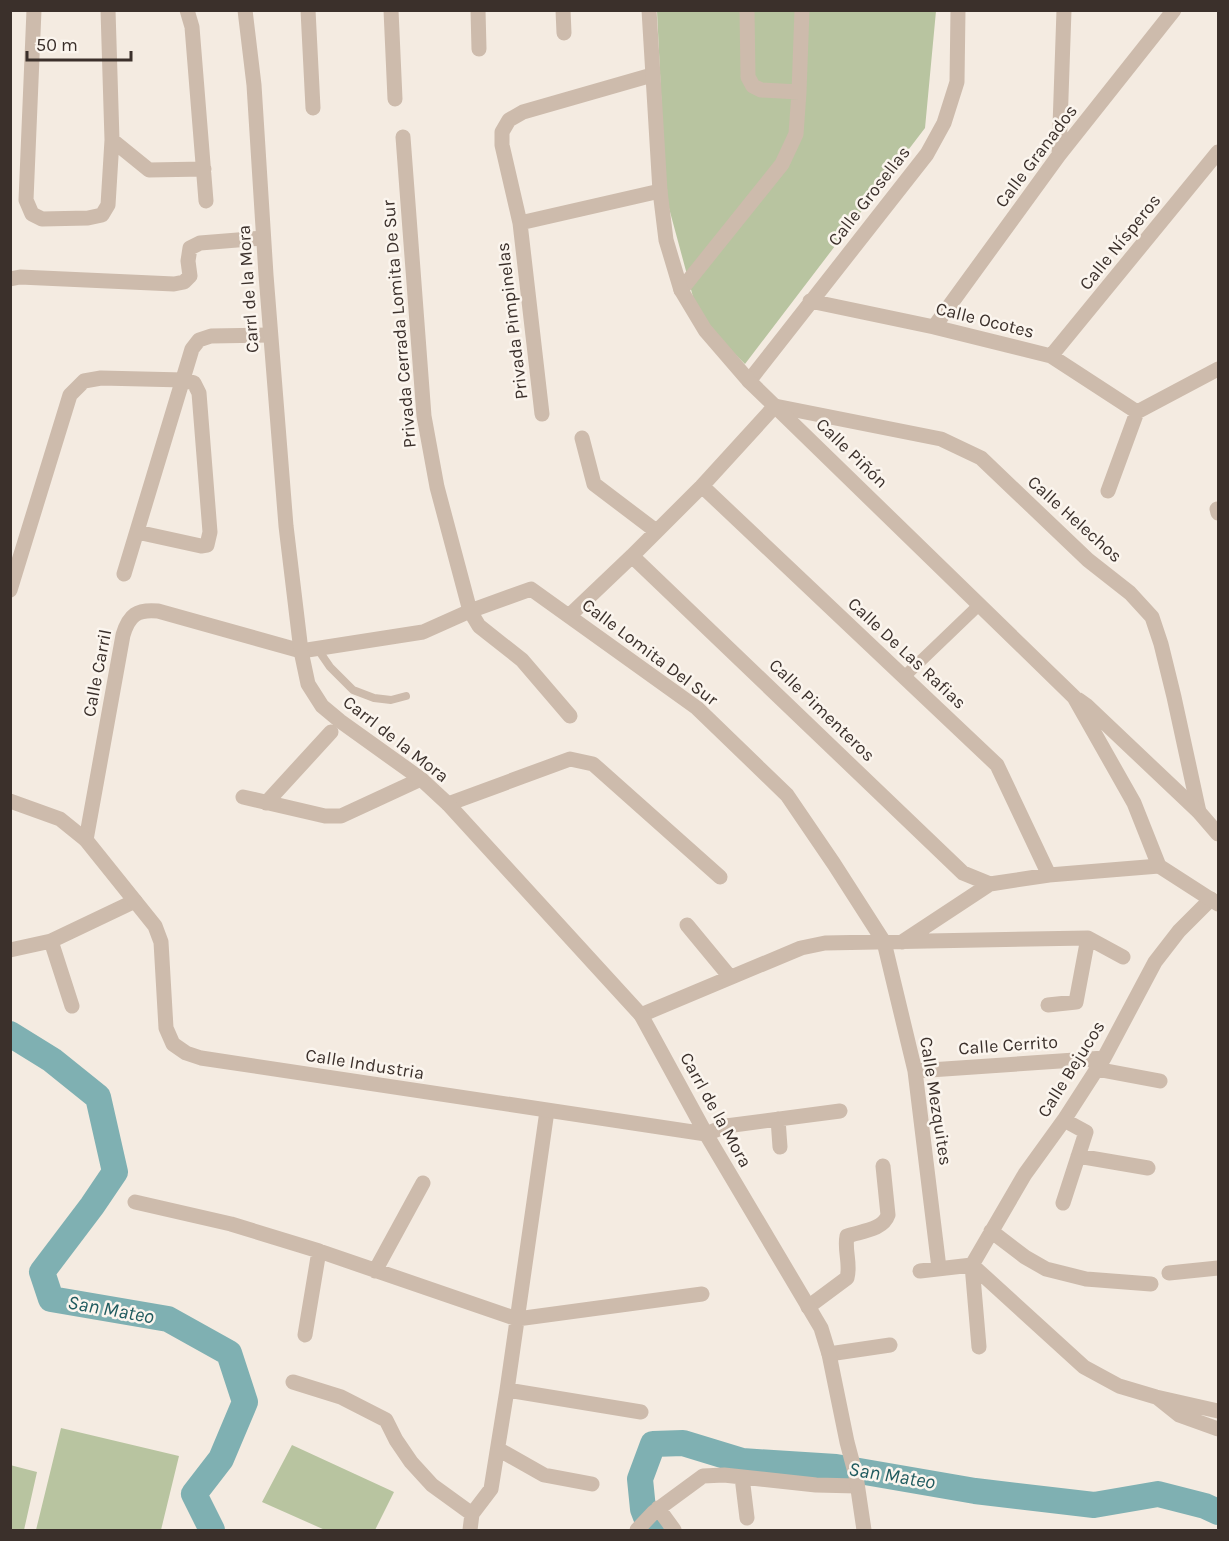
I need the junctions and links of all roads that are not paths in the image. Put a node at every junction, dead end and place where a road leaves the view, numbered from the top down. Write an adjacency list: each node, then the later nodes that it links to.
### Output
1 (34, 10): 22 (street)
2 (108, 10): 22 (street)
3 (187, 10): 25 (street)
4 (245, 10): 29 (street, Carrl de la Mora)
5 (308, 10): 20 (street)
6 (391, 10): 19 (street)
7 (478, 10): 16 (street)
8 (563, 10): 15 (street)
9 (649, 10): 17 (street, Calle Piñón)
10 (747, 10): 18 (street)
11 (802, 10): 18 (street)
12 (958, 10): 32 (street, Calle Grosellas)
13 (1064, 10): 24 (street)
14 (1174, 10): 24 (street, Calle Granados)
15 (564, 33)
16 (479, 49)
17 (652, 75): 26 (street, Calle Piñón); 28 (street, Privada Pimpinelas)
18 (799, 92): 31 (street)
19 (394, 99)
20 (313, 108)
21 (403, 137): 51 (street, Privada Cerrada Lomita De Sur)
22 (112, 140): 25 (street)
23 (1218, 152): 35 (street, Calle Nísperos)
24 (1059, 155): 33 (street, Calle Granados)
25 (204, 169): 27 (street)
26 (660, 191): 28 (street); 31 (street, Calle Piñón)
27 (206, 201)
28 (520, 223): 41 (street, Privada Pimpinelas)
29 (263, 238): 30 (street); 34 (street, Carrl de la Mora)
30 (10, 279)
31 (681, 290): 38 (street, Calle Piñón)
32 (810, 301): 33 (street, Calle Ocotes); 38 (street, Calle Grosellas)
33 (934, 327): 35 (street, Calle Ocotes)
34 (270, 335): 37 (street); 54 (street, Carrl de la Mora)
35 (1051, 356): 40 (street, Calle Ocotes)
36 (1218, 369): 40 (street)
37 (184, 380): 46 (street); 46 (street); 49 (street)
38 (749, 381): 39 (street, Calle Piñón)
39 (775, 406): 43 (street); 50 (street, Calle Piñón); 65 (street, Calle Helechos)
40 (1137, 412): 44 (street)
41 (542, 414)
42 (582, 438): 45 (street)
43 (702, 486): 45 (street); 55 (street, Calle De Las Rafias)
44 (1108, 491)
45 (656, 531): 47 (street)
46 (137, 532): 48 (street)
47 (632, 556): 52 (street); 71 (street, Calle Pimenteros)
48 (124, 574)
49 (10, 590)
50 (979, 605): 55 (street); 57 (street, Calle Piñón)
51 (470, 611): 52 (street, Calle Lomita Del Sur); 53 (street, Calle Lomita Del Sur); 58 (street)
52 (569, 616): 77 (street, Calle Lomita Del Sur)
53 (316, 648): 54 (street, Calle Lomita Del Sur); 56 (lane)
54 (300, 651): 60 (street, Carrl de la Mora); 67 (street, Calle Carril)
55 (904, 677): 69 (street, Calle De Las Rafias)
56 (406, 696)
57 (1074, 697): 65 (street); 68 (street, Calle Piñón)
58 (570, 716)
59 (331, 732): 63 (street)
60 (421, 779): 63 (street); 64 (street, Carrl de la Mora)
61 (243, 797): 63 (street)
62 (10, 801): 67 (street, Calle Industria)
63 (266, 803)
64 (448, 804): 70 (street); 84 (street, Carrl de la Mora)
65 (1199, 812): 66 (street)
66 (1218, 834)
67 (86, 840): 72 (street, Calle Industria)
68 (1159, 866): 69 (street); 73 (street)
69 (1049, 874): 71 (street)
70 (720, 877)
71 (990, 884): 78 (street)
72 (135, 901): 76 (street); 88 (street, Calle Industria)
73 (1215, 902): 85 (street, Calle Bejucos)
74 (687, 925): 81 (street)
75 (1088, 938): 78 (street); 80 (street); 82 (street)
76 (51, 941): 79 (street); 83 (street)
77 (884, 942): 78 (street); 81 (street); 86 (street, Calle Mezquites)
78 (902, 942)
79 (10, 950)
80 (1124, 957)
81 (730, 977): 84 (street)
82 (1048, 1005)
83 (72, 1006)
84 (641, 1015): 92 (street, Carrl de la Mora)
85 (1100, 1064): 86 (street, Calle Cerrito); 87 (street, Calle Cerrito); 91 (street, Calle Bejucos)
86 (915, 1071): 103 (street, Calle Mezquites)
87 (1160, 1081)
88 (547, 1111): 92 (street, Calle Industria); 111 (street)
89 (840, 1111): 90 (street)
90 (778, 1119): 92 (street); 93 (street)
91 (1064, 1120): 94 (street); 100 (street, Calle Bejucos)
92 (706, 1134): 110 (street, Carrl de la Mora)
93 (780, 1147)
94 (1078, 1156): 96 (street); 99 (street)
95 (883, 1166): 110 (street)
96 (1148, 1168)
97 (423, 1183): 105 (street)
98 (135, 1202): 101 (street)
99 (1063, 1203)
100 (991, 1231): 102 (street, Calle Bejucos); 108 (street)
101 (319, 1251): 105 (street); 112 (street)
102 (972, 1265): 103 (street); 114 (street); 118 (street)
103 (939, 1268): 106 (street)
104 (1218, 1268): 107 (street)
105 (375, 1271): 111 (street)
106 (920, 1271)
107 (1169, 1273)
108 (1150, 1284)
109 (702, 1293): 111 (street)
110 (808, 1307): 115 (street, Carrl de la Mora)
111 (517, 1319): 117 (street)
112 (305, 1335)
113 (890, 1345): 115 (street)
114 (979, 1347)
115 (829, 1354): 124 (street, Carrl de la Mora)
116 (293, 1382): 127 (street)
117 (507, 1390): 120 (street); 122 (street)
118 (1156, 1397): 119 (street); 121 (street)
119 (1218, 1411)
120 (641, 1412)
121 (1218, 1429)
122 (498, 1449): 125 (street); 127 (street)
123 (742, 1477): 124 (street); 126 (street); 128 (street)
124 (856, 1481): 132 (street, Carrl de la Mora)
125 (592, 1484)
126 (656, 1510): 130 (street); 131 (street)
127 (472, 1514): 129 (street)
128 (747, 1518)
129 (470, 1530)
130 (637, 1530)
131 (674, 1530)
132 (864, 1530)

